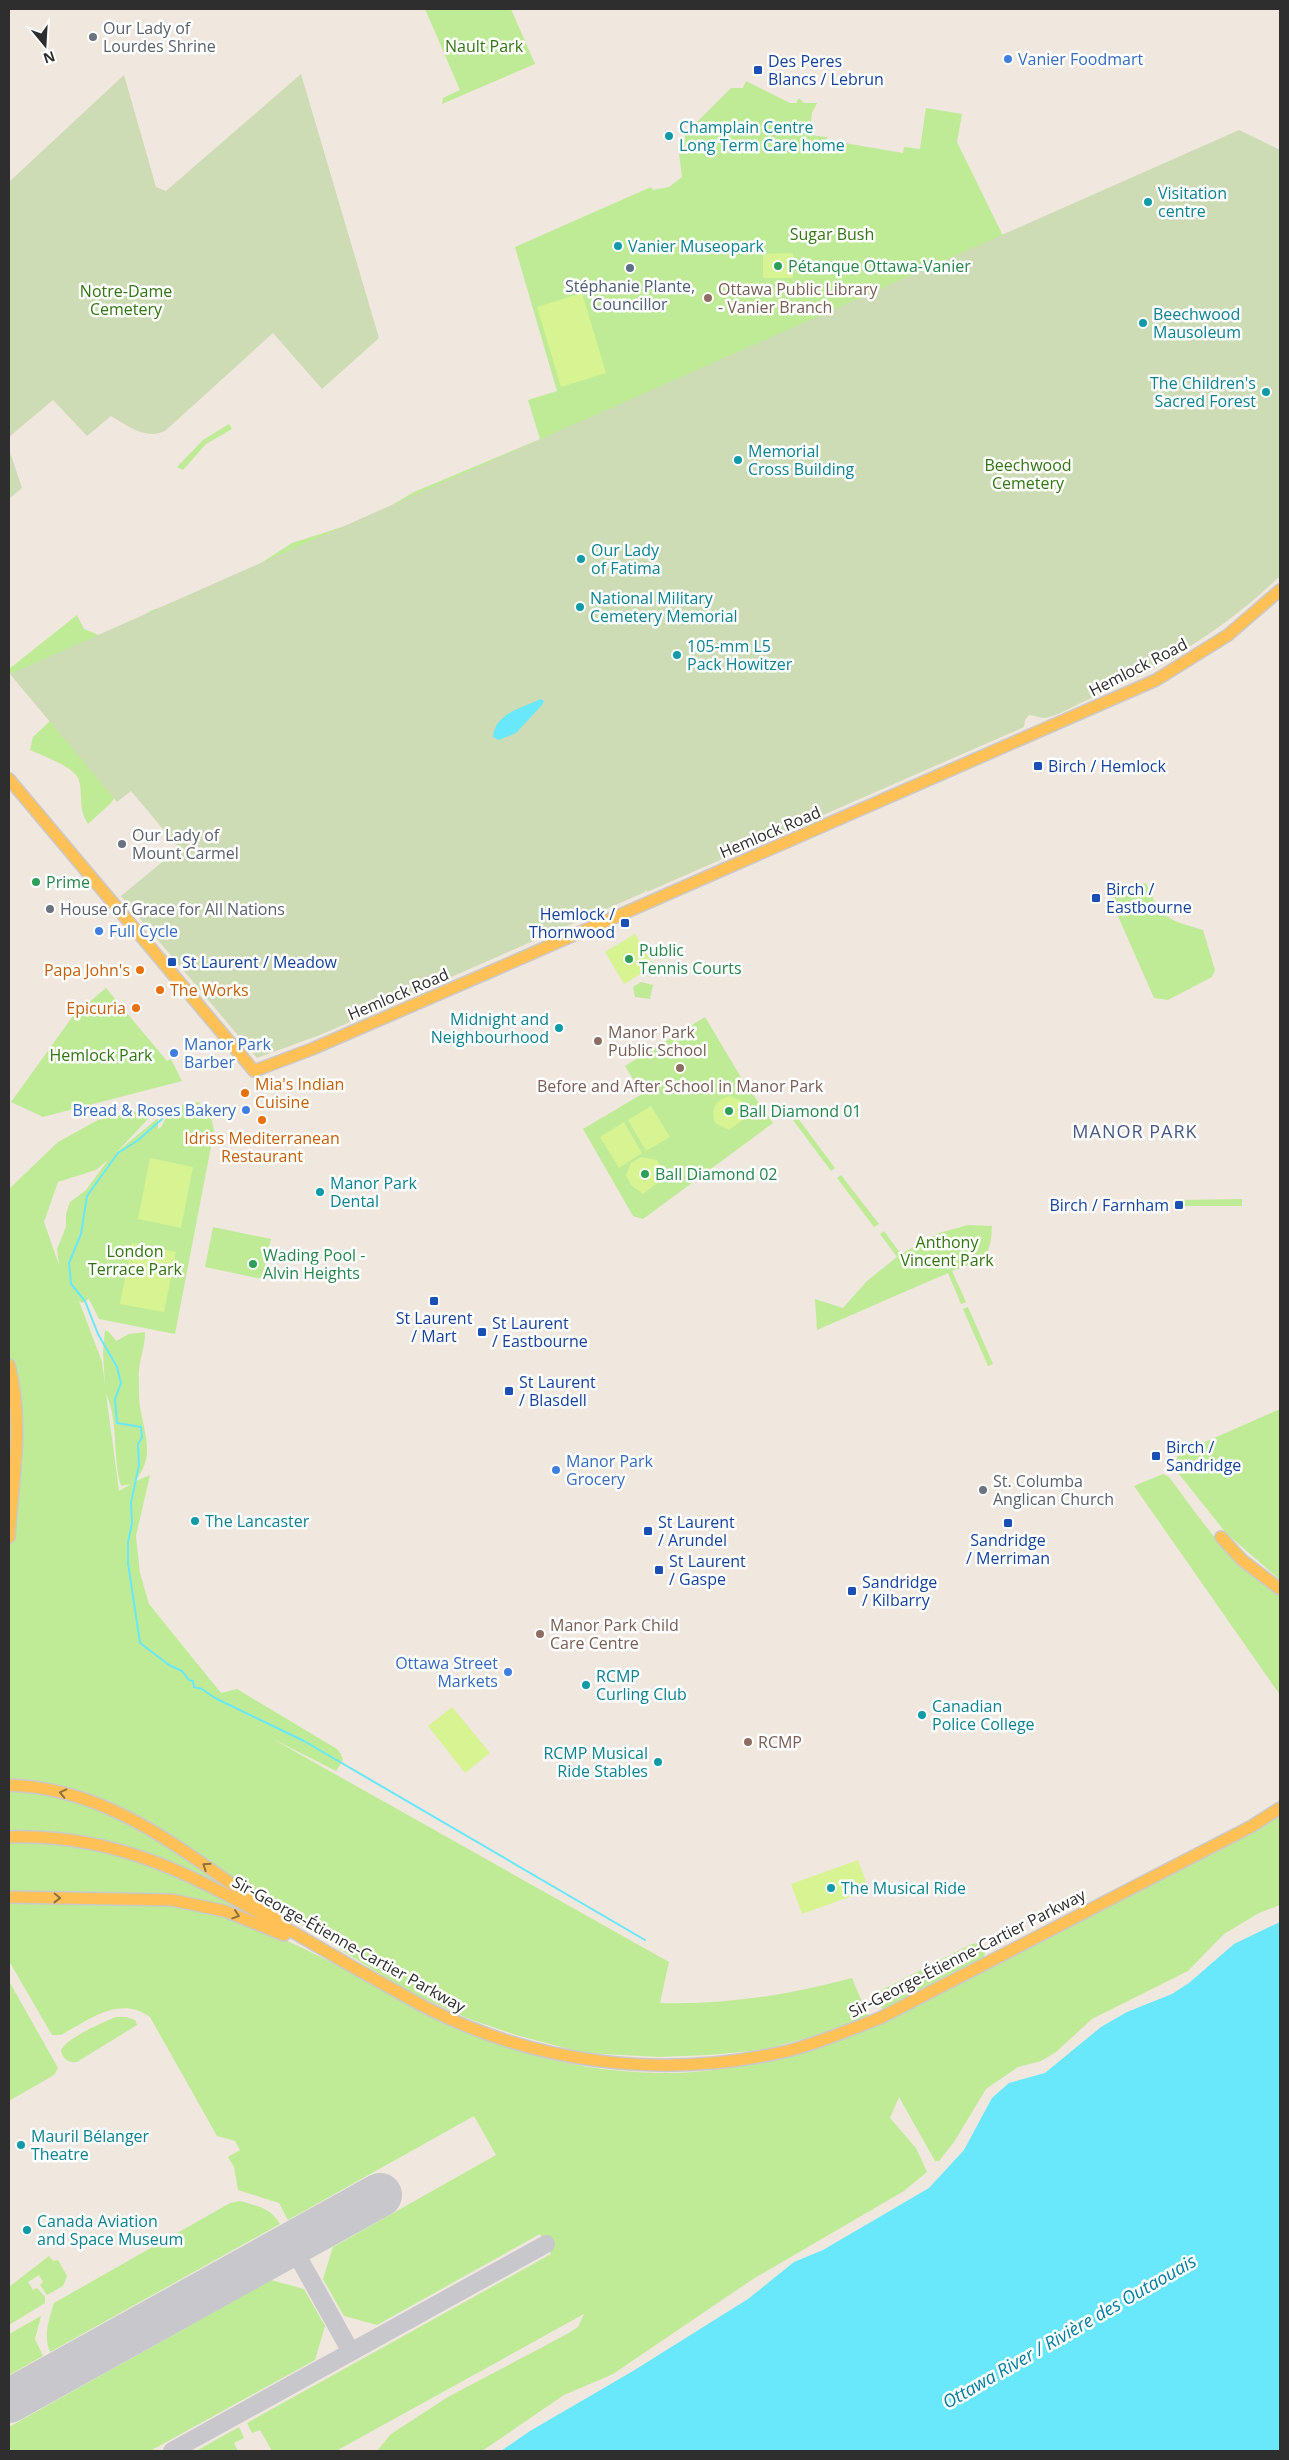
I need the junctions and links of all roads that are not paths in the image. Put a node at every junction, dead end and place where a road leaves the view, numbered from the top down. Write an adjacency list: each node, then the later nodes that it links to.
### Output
1 (1280, 590): 2 (main road, Hemlock Road)
2 (9, 779)
3 (9, 1364): 4 (main road)
4 (9, 1537)
5 (1221, 1537): 6 (main road)
6 (1280, 1589)
7 (9, 1785): 11 (main road, one-way to 7)
8 (1280, 1808): 11 (main road, Sir-George-Étienne-Cartier Parkway)
9 (9, 1837): 11 (main road, Sir-George-Étienne-Cartier Parkway)
10 (9, 1897): 11 (main road, one-way to 11)
11 (332, 1954)

